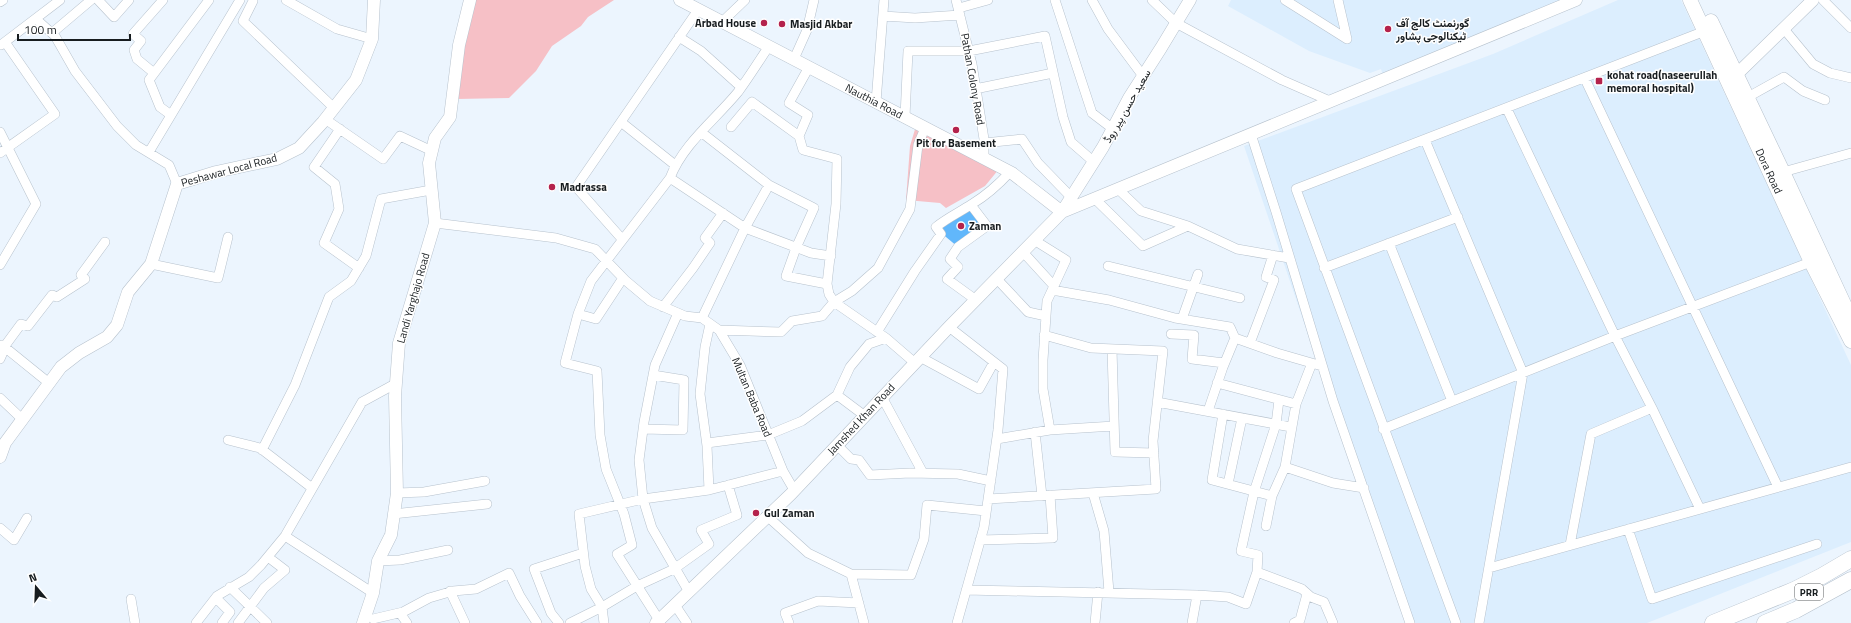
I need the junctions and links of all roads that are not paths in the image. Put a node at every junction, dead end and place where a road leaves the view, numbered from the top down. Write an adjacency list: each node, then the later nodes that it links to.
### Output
1 (2, 0): 29 (street)
2 (60, 0): 33 (street)
3 (91, 0): 39 (street)
4 (98, 0): 5 (street)
5 (128, 0)
6 (163, 0): 47 (street)
7 (209, 0): 47 (street)
8 (240, 0): 61 (street)
9 (254, 0): 59 (street)
10 (286, 0): 41 (street)
11 (374, 0): 41 (street, Peshawar Local Road)
12 (470, 0): 77 (street, Landi Yarghajo Road)
13 (680, 0): 31 (street, Nauthia Road)
14 (745, 0): 34 (street)
15 (814, 0): 45 (street)
16 (884, 0): 32 (street)
17 (988, 0): 30 (street)
18 (1055, 0): 68 (street)
19 (1092, 0): 49 (street)
20 (1152, 0): 35 (street)
21 (1190, 0): 35 (street, سعید حسن پیر روڈ)
22 (1285, 0): 23 (street)
23 (1338, 0)
24 (1576, 0): 57 (street)
25 (1690, 0): 38 (main road, Dora Road)
26 (1700, 0): 50 (main road)
27 (1813, 0): 37 (street)
28 (1823, 0): 36 (street)
29 (0, 2)
30 (958, 8): 32 (street); 44 (street, Pathan Colony Road)
31 (698, 10): 34 (street, Nauthia Road); 40 (street)
32 (883, 16): 58 (street)
33 (36, 19): 39 (street); 42 (street)
34 (722, 22): 43 (street, Nauthia Road)
35 (1176, 23): 49 (street, سعید حسن پیر روڈ); 57 (street)
36 (1851, 28)
37 (1784, 29): 50 (street); 51 (street)
38 (1705, 31): 50 (main road, Dora Road); 52 (street)
39 (52, 33): 76 (street)
40 (679, 38): 53 (street); 64 (street)
41 (372, 39): 59 (street, Peshawar Local Road)
42 (1, 45): 75 (street)
43 (769, 46): 45 (street, Nauthia Road); 53 (street)
44 (969, 51): 48 (street); 54 (street, Pathan Colony Road); 62 (street)
45 (794, 59): 46 (street, Nauthia Road)
46 (809, 67): 58 (street, Nauthia Road); 72 (street)
47 (154, 73): 61 (street)
48 (1053, 73): 54 (street); 80 (street)
49 (1143, 76): 68 (street, سعید حسن پیر روڈ)
50 (1732, 77): 55 (main road); 109 (main road, Dora Road)
51 (1851, 78)
52 (1585, 79): 60 (street); 125 (street)
53 (741, 87): 70 (street)
54 (975, 89): 74 (street, Pathan Colony Road)
55 (1748, 97): 56 (street); 83 (main road)
56 (1825, 100)
57 (1330, 101): 71 (street)
58 (876, 102): 62 (street, Nauthia Road)
59 (334, 108): 63 (street, Peshawar Local Road)
60 (1507, 109): 73 (street); 138 (street)
61 (171, 115): 76 (street)
62 (905, 117): 66 (street, Nauthia Road)
63 (325, 119): 67 (street); 85 (street, Peshawar Local Road)
64 (621, 122): 81 (street); 99 (street)
65 (731, 127): 72 (street)
66 (925, 128): 79 (street, Nauthia Road); 123 (street)
67 (340, 129): 77 (street); 113 (street)
68 (1113, 129): 80 (street, سعید حسن پیر روڈ)
69 (0, 132): 75 (street)
70 (701, 132): 81 (street); 86 (street)
71 (1251, 134): 87 (street); 107 (street)
72 (799, 136): 106 (street)
73 (1425, 140): 94 (street); 114 (street)
74 (984, 143): 79 (street, Pathan Colony Road); 89 (street)
75 (4, 150): 111 (street)
76 (148, 152): 85 (street)
77 (432, 152): 88 (street, Landi Yarghajo Road)
78 (1851, 153): 83 (street)
79 (984, 158): 82 (street, Nauthia Road)
80 (1094, 162): 89 (street, سعید حسن پیر روڈ)
81 (675, 165): 84 (street)
82 (1010, 172): 91 (street); 92 (street, Nauthia Road)
83 (1783, 172): 109 (main road)
84 (670, 178): 93 (street); 99 (street)
85 (177, 184): 110 (street, Peshawar Local Road)
86 (769, 185): 97 (street); 103 (street)
87 (1118, 189): 90 (street); 96 (street)
88 (431, 190): 95 (street, Landi Yarghajo Road); 113 (street)
89 (1071, 197): 92 (street, سعید حسن پیر روڈ)
90 (1094, 198): 92 (street); 96 (street)
91 (970, 205): 122 (street); 135 (street)
92 (1062, 212): 100 (street, Jamshed Khan Road)
93 (723, 213): 97 (street); 124 (street)
94 (1458, 217): 102 (street); 151 (street)
95 (435, 223): 108 (street, Multan Baba Road); 155 (street, Landi Yarghajo Road)
96 (1188, 226): 105 (street)
97 (745, 228): 103 (street); 129 (street)
98 (228, 237): 110 (street)
99 (622, 239): 108 (street)
100 (1034, 240): 104 (street, Jamshed Khan Road); 120 (street)
101 (105, 242): 143 (street)
102 (1389, 243): 114 (street); 160 (street)
103 (796, 248): 106 (street); 118 (street)
104 (1022, 252): 117 (street, Jamshed Khan Road); 120 (street)
105 (1273, 255): 107 (street); 142 (street)
106 (831, 256): 118 (street)
107 (1289, 258): 150 (street)
108 (606, 260): 116 (street, Multan Baba Road); 127 (street)
109 (1817, 260): 125 (street); 131 (main road); 141 (main road, Dora Road)
110 (151, 264): 153 (street, Peshawar Local Road)
111 (0, 265)
112 (1108, 266): 119 (street)
113 (358, 268): 181 (street)
114 (1324, 268): 173 (street)
115 (1198, 274): 119 (street)
116 (623, 278): 124 (street, Multan Baba Road); 127 (street)
117 (996, 278): 122 (street, Jamshed Khan Road); 128 (street)
118 (827, 284): 123 (street)
119 (1193, 287): 121 (street); 130 (street)
120 (1053, 288): 128 (street); 130 (street)
121 (1240, 298)
122 (976, 300): 133 (street, Jamshed Khan Road)
123 (834, 302): 134 (street); 135 (street)
124 (662, 307): 126 (street, Multan Baba Road)
125 (1693, 308): 138 (street); 192 (street)
126 (678, 313): 129 (street, Multan Baba Road); 152 (street)
127 (578, 314): 205 (street)
128 (1046, 316): 137 (street)
129 (702, 318): 132 (street, Multan Baba Road)
130 (1182, 319): 140 (street)
131 (1851, 319)
132 (710, 324): 134 (street, Multan Baba Road); 179 (street)
133 (949, 327): 146 (street, Jamshed Khan Road); 147 (street)
134 (719, 330): 176 (street, Multan Baba Road)
135 (877, 332): 139 (street)
136 (1171, 334): 148 (street)
137 (1044, 336): 144 (street); 174 (street)
138 (1615, 336): 151 (street); 163 (street)
139 (886, 338): 146 (street); 156 (street)
140 (1235, 338): 142 (street); 148 (street)
141 (1851, 341)
142 (1250, 343): 149 (street)
143 (3, 346): 145 (street); 153 (street)
144 (1112, 349): 161 (street); 170 (street)
145 (0, 359)
146 (918, 360): 147 (street); 157 (street, Jamshed Khan Road)
147 (994, 362): 177 (street)
148 (1224, 363): 154 (street)
149 (1312, 363): 150 (street); 162 (street)
150 (1322, 366): 194 (street)
151 (1523, 373): 160 (street); 223 (street)
152 (653, 376): 172 (street); 172 (street)
153 (49, 383): 168 (street, Peshawar Local Road)
154 (1217, 383): 159 (street); 164 (street)
155 (395, 384): 193 (street); 198 (street, Landi Yarghajo Road)
156 (837, 394): 166 (street); 176 (street)
157 (882, 397): 166 (street, Jamshed Khan Road); 187 (street)
158 (0, 398): 168 (street)
159 (1280, 400): 162 (street); 169 (street)
160 (1452, 401): 173 (street)
161 (1157, 402): 164 (street); 182 (street)
162 (1296, 404): 171 (street)
163 (1652, 408): 206 (street); 217 (street)
164 (1208, 411): 165 (street)
165 (1223, 414): 167 (street); 190 (street)
166 (865, 416): 180 (street, Jamshed Khan Road)
167 (1242, 418): 169 (street); 190 (street)
168 (22, 419): 183 (street, Peshawar Local Road)
169 (1276, 424): 171 (street); 197 (street)
170 (1114, 426): 174 (street); 182 (street)
171 (1291, 427): 184 (street)
172 (643, 429): 202 (street)
173 (1383, 429): 270 (street)
174 (1050, 430): 175 (street)
175 (1035, 432): 177 (street); 200 (street)
176 (768, 435): 179 (street); 186 (street, Multan Baba Road)
177 (997, 438): 189 (street)
178 (228, 440): 181 (street)
179 (706, 443): 195 (street)
180 (837, 445): 187 (street); 196 (street, Jamshed Khan Road)
181 (262, 450): 193 (street)
182 (1154, 453): 199 (street)
183 (0, 457)
184 (1285, 467): 194 (street); 201 (street)
185 (1851, 467): 192 (street)
186 (783, 471): 191 (street); 196 (street, Multan Baba Road)
187 (923, 473): 189 (street)
188 (484, 481): 198 (street)
189 (991, 481): 203 (street)
190 (1228, 484): 197 (street)
191 (728, 485): 195 (street); 225 (street)
192 (1778, 487): 206 (street)
193 (312, 488): 214 (street)
194 (1364, 488): 269 (street)
195 (709, 490): 202 (street)
196 (794, 490): 209 (street, Jamshed Khan Road)
197 (1254, 492): 201 (street); 226 (street)
198 (397, 493): 208 (street, Landi Yarghajo Road)
199 (1093, 493): 200 (street); 237 (street)
200 (1046, 496): 203 (street); 215 (street)
201 (1272, 496): 211 (street)
202 (643, 499): 205 (street); 225 (street)
203 (988, 499): 207 (street)
204 (488, 504): 208 (street)
205 (620, 504): 219 (street); 229 (street)
206 (1700, 509): 213 (street)
207 (986, 511): 215 (street); 227 (street)
208 (393, 514): 222 (street, Landi Yarghajo Road)
209 (767, 516): 227 (street); 235 (street, Jamshed Khan Road)
210 (27, 518): 212 (street)
211 (1266, 526)
212 (0, 528)
213 (1628, 529): 216 (street); 217 (street)
214 (285, 536): 220 (street); 233 (street)
215 (980, 540): 231 (street)
216 (1817, 544)
217 (1570, 546): 223 (street)
218 (448, 550): 222 (street)
219 (583, 553): 245 (street); 258 (street)
220 (268, 557): 230 (street); 244 (street)
221 (1851, 559): 272 (highway)
222 (378, 561): 233 (street, Landi Yarghajo Road)
223 (1489, 568): 271 (street)
224 (1851, 568): 247 (highway, PRR)
225 (674, 569): 229 (street); 235 (street)
226 (1257, 572): 238 (street); 239 (street)
227 (851, 574): 242 (street)
228 (1851, 580): 247 (highway, PRR)
229 (638, 586): 245 (street); 249 (street)
230 (230, 588): 240 (street); 244 (street)
231 (966, 590): 236 (street); 264 (street)
232 (1851, 590): 274 (highway)
233 (373, 592): 248 (street, Landi Yarghajo Road)
234 (450, 592): 246 (street); 256 (street); 257 (street)
235 (689, 592): 243 (street, Jamshed Khan Road)
236 (1098, 592): 237 (street); 265 (street)
237 (1109, 592): 239 (street)
238 (1307, 594): 267 (street); 268 (street)
239 (1197, 595): 266 (street)
240 (216, 598): 251 (street); 252 (street)
241 (131, 599): 250 (street)
242 (859, 603): 262 (street); 263 (street)
243 (675, 605): 249 (street, Jamshed Khan Road); 261 (street)
244 (250, 606): 253 (street); 254 (street)
245 (602, 607): 259 (street); 260 (street)
246 (400, 613): 248 (street); 255 (street)
247 (1765, 619): 273 (highway, PRR)
248 (370, 622)
249 (657, 622)
250 (135, 623)
251 (196, 623)
252 (222, 623)
253 (238, 623)
254 (267, 623)
255 (407, 623)
256 (465, 623)
257 (537, 623)
258 (559, 623)
259 (570, 623)
260 (604, 623)
261 (687, 623)
262 (789, 623)
263 (864, 623)
264 (956, 623)
265 (1094, 623)
266 (1192, 623)
267 (1294, 623)
268 (1333, 623)
269 (1410, 623)
270 (1456, 623)
271 (1479, 623)
272 (1713, 623)
273 (1733, 623)
274 (1787, 623)

